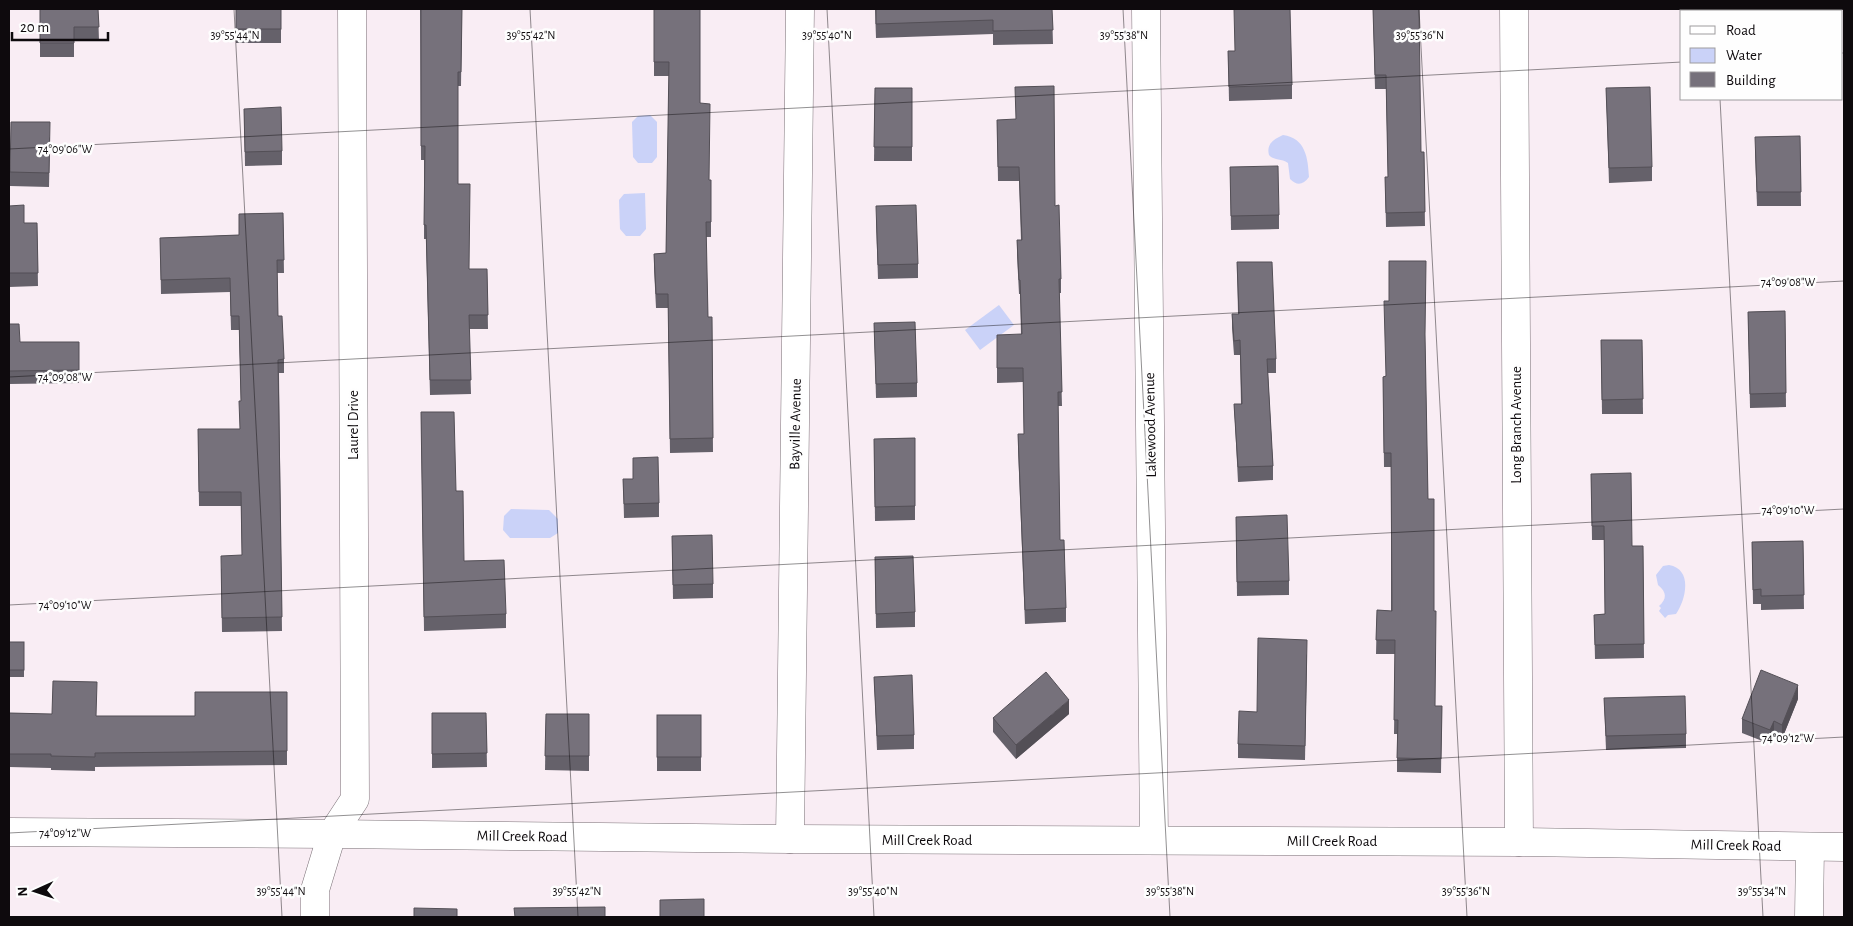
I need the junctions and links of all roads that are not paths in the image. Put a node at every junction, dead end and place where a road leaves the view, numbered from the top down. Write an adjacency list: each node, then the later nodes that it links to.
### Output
1 (352, 9): 6 (street, Laurel Drive)
2 (800, 9): 7 (street, Bayville Avenue)
3 (1146, 9): 8 (street, Lakewood Avenue)
4 (1514, 9): 9 (street, Long Branch Avenue)
5 (9, 832): 6 (street, Mill Creek Road)
6 (332, 834): 7 (street, Mill Creek Road); 12 (street, Laurel Drive)
7 (790, 839): 8 (street, Mill Creek Road)
8 (1154, 840): 9 (street, Mill Creek Road)
9 (1519, 842): 10 (street, Mill Creek Road)
10 (1810, 846): 11 (street, Mill Creek Road); 13 (street)
11 (1844, 847)
12 (315, 917)
13 (1809, 917)

